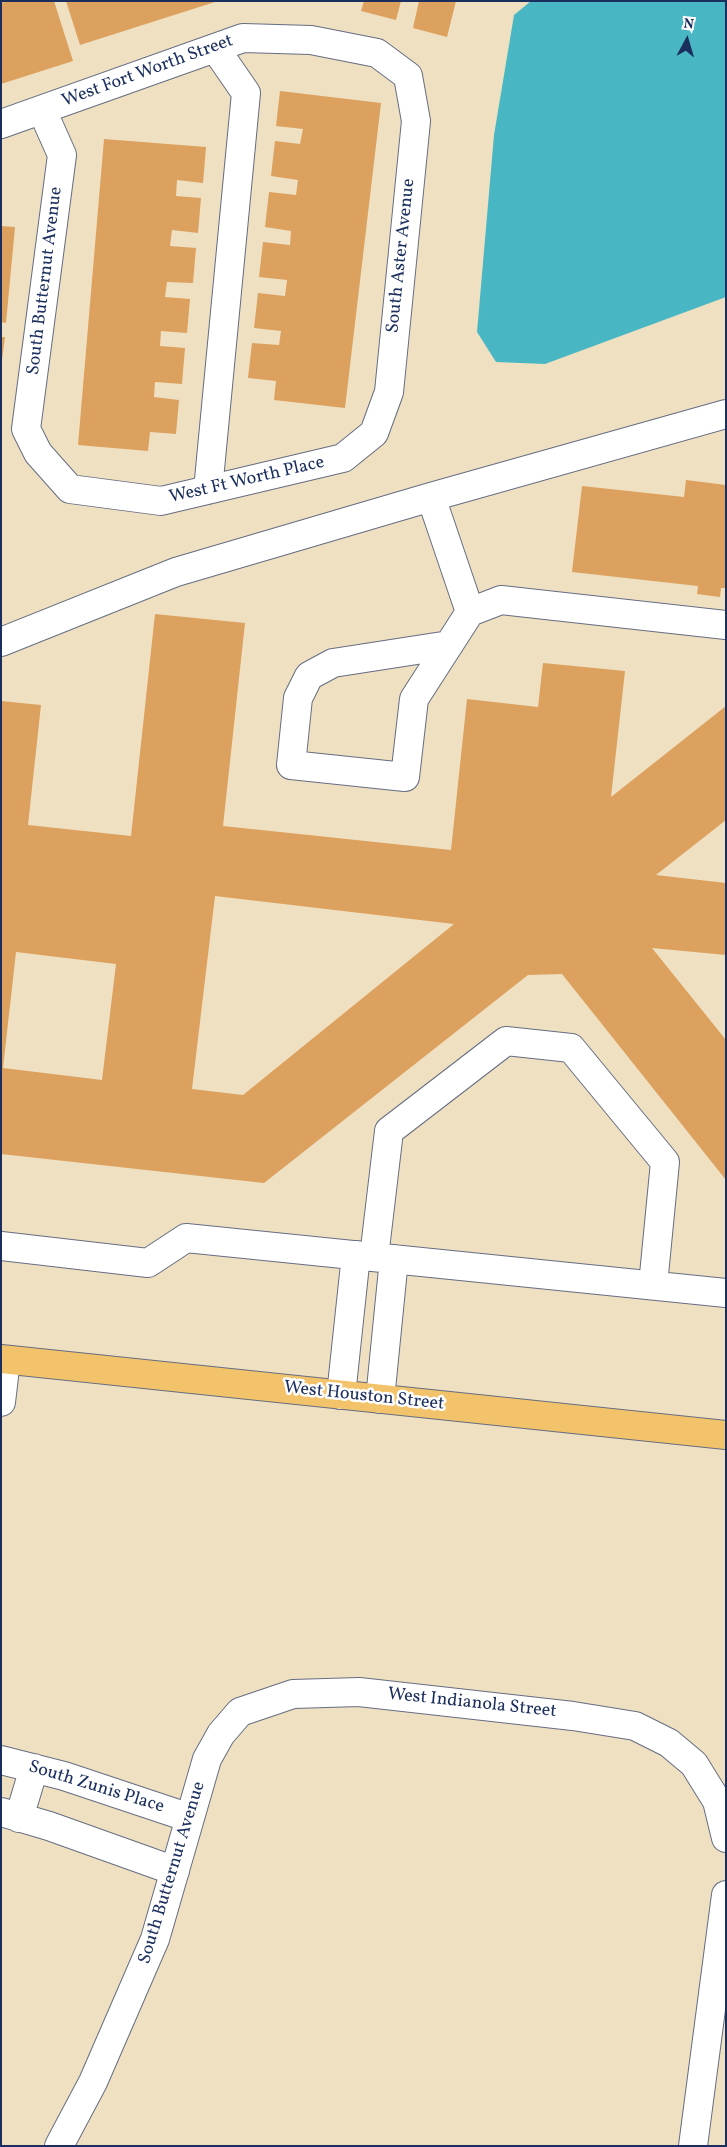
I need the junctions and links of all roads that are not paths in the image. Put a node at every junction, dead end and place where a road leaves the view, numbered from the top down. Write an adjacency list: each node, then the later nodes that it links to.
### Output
1 (215, 48): 2 (street, West Fort Worth Street); 3 (street, West Fort Worth Street); 8 (street)
2 (408, 76): 6 (street, South Aster Avenue)
3 (42, 110): 4 (street, West Fort Worth Street); 7 (street, South Butternut Avenue)
4 (1, 124)
5 (726, 414): 9 (street)
6 (374, 433): 8 (street, West Ft Worth Place)
7 (38, 453): 8 (street, West Ft Worth Place)
8 (208, 490)
9 (431, 497): 10 (street); 12 (street)
10 (470, 612): 11 (street); 13 (street)
11 (726, 625)
12 (1, 642)
13 (449, 645): 13 (street)
14 (1, 1246): 15 (street)
15 (375, 1257): 16 (street); 16 (street); 19 (street); 20 (street)
16 (653, 1286): 17 (street)
17 (726, 1293)
18 (4, 1360): 19 (main road, West Houston Street); 21 (street)
19 (341, 1395): 20 (main road, West Houston Street)
20 (380, 1399): 22 (main road, West Houston Street)
21 (1, 1402)
22 (726, 1435)
23 (240, 1712): 27 (street, South Butternut Avenue); 28 (street, West Indianola Street)
24 (1, 1760): 25 (street, South Zunis Place)
25 (34, 1768): 26 (street); 27 (street, South Zunis Place)
26 (10, 1815): 29 (street)
27 (190, 1818): 29 (street, South Butternut Avenue)
28 (726, 1838)
29 (175, 1870): 31 (street, South Butternut Avenue)
30 (726, 1895): 32 (street)
31 (59, 2146)
32 (693, 2146)

